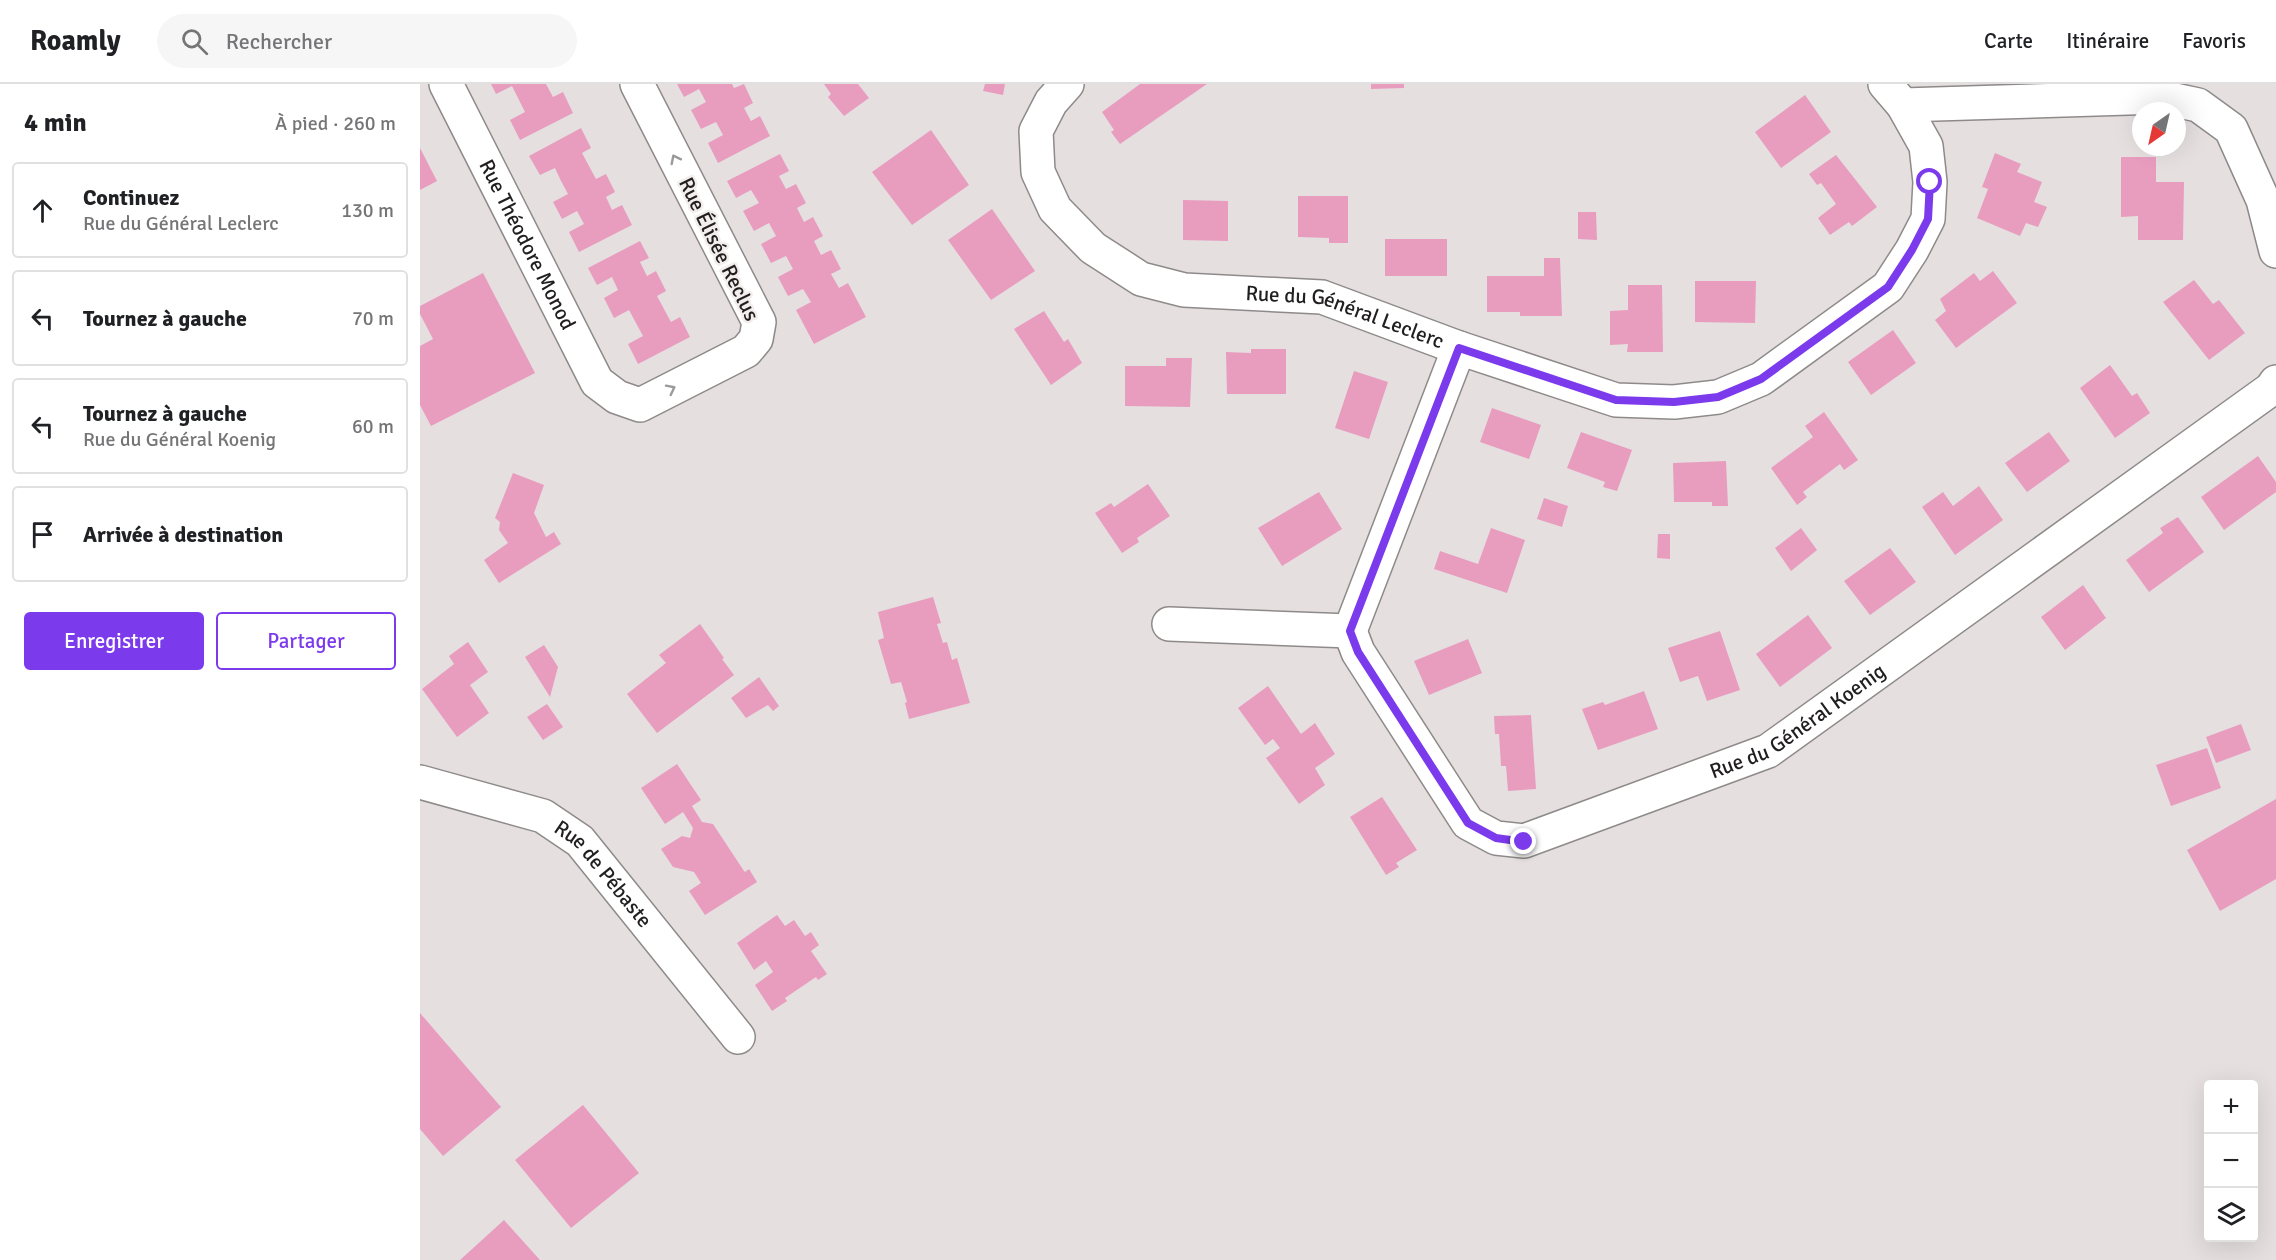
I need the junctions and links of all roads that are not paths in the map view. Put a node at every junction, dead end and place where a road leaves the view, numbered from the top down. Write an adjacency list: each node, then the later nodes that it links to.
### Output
1 (447, 84): 9 (street, Rue Théodore Monod)
2 (637, 84): 9 (street, Rue Élisée Reclus, one-way to 2)
3 (1067, 84): 7 (street, Rue du Général Leclerc)
4 (1894, 94): 5 (street); 7 (street, Rue du Général Leclerc)
5 (2269, 197): 6 (street)
6 (2276, 251)
7 (1459, 348): 11 (street)
8 (2276, 382): 11 (street, Rue du Général Koenig)
9 (617, 398)
10 (1169, 624): 11 (street)
11 (1350, 631)
12 (420, 782): 13 (street, Rue de Pébaste)
13 (738, 1037)

